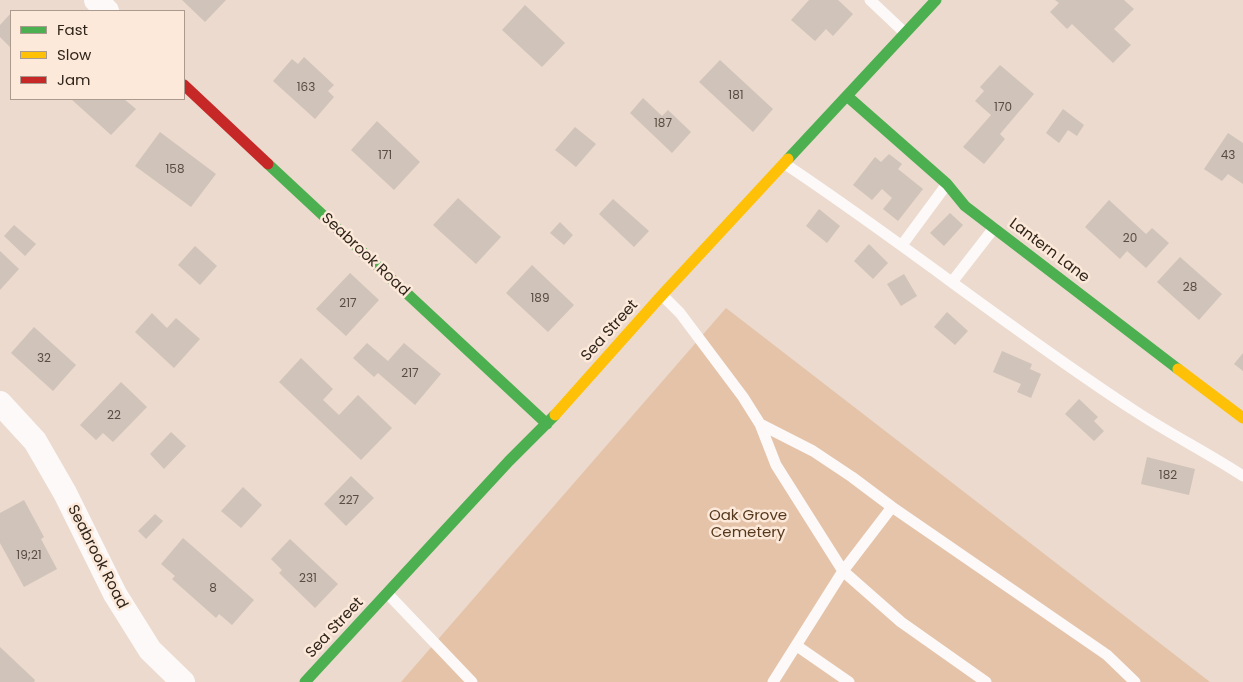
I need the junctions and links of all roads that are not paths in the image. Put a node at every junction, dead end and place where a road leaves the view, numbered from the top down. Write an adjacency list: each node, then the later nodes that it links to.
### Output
1 (96, 0): 4 (street)
2 (870, 0): 5 (lane)
3 (936, 0): 5 (street, Sea Street)
4 (106, 10)
5 (905, 33): 7 (street, Sea Street)
6 (185, 86): 16 (street, Seabrook Road)
7 (847, 96): 8 (street, Sea Street); 9 (street, Lantern Lane)
8 (785, 164): 11 (lane); 13 (street, Sea Street)
9 (947, 184): 10 (street, Lantern Lane); 11 (lane)
10 (994, 228): 12 (lane); 15 (street, Lantern Lane)
11 (902, 245): 12 (lane)
12 (952, 282): 18 (lane)
13 (662, 295): 16 (street, Sea Street); 17 (lane)
14 (0, 403): 23 (street, Seabrook Road)
15 (1243, 418)
16 (548, 424): 21 (street, Sea Street)
17 (760, 424): 19 (lane); 20 (lane)
18 (1243, 476)
19 (892, 508): 20 (lane); 29 (lane)
20 (843, 571): 22 (lane); 28 (lane)
21 (387, 593): 24 (street, Sea Street); 25 (lane)
22 (797, 646): 26 (lane); 27 (lane)
23 (183, 682)
24 (305, 682)
25 (472, 682)
26 (773, 682)
27 (849, 682)
28 (986, 682)
29 (1135, 682)

